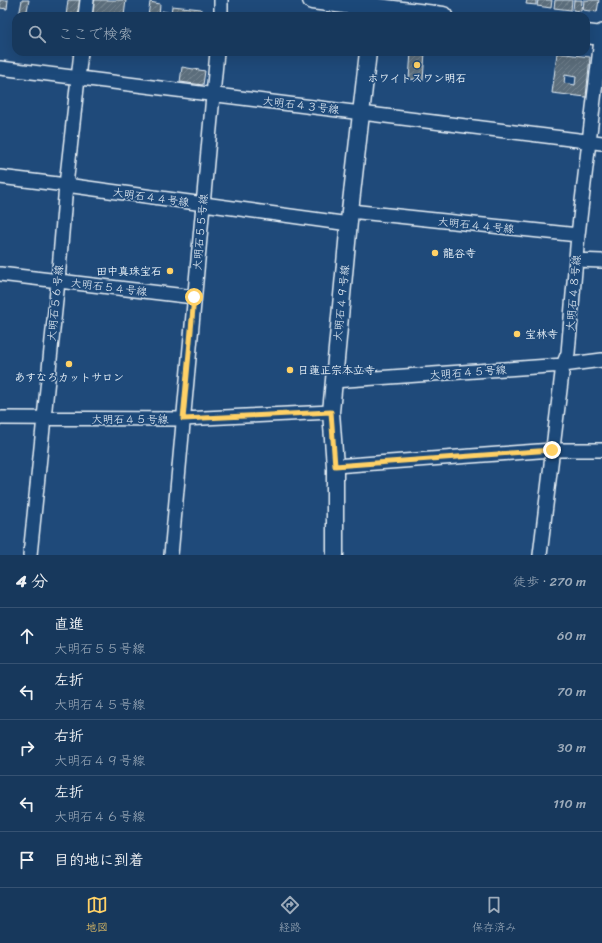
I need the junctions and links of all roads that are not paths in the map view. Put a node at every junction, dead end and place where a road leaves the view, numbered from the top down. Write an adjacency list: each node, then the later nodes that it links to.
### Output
1 (87, 0): 5 (street)
2 (221, 0): 6 (street)
3 (312, 0): 4 (main road)
4 (373, 8): 7 (main road)
5 (86, 12)
6 (221, 12)
7 (408, 12)
8 (598, 34): 16 (street, 大明石４８号線)
9 (81, 56): 13 (street, 大明石５６号線)
10 (217, 56): 14 (street, 大明石５５号線)
11 (368, 56): 15 (street, 大明石４９号線)
12 (0, 68): 13 (street, 大明石４３号線)
13 (78, 77): 14 (street, 大明石４３号線); 19 (street, 大明石５６号線)
14 (213, 95): 15 (street, 大明石４３号線); 20 (street, 大明石５５号線)
15 (361, 113): 16 (street, 大明石４３号線); 21 (street, 大明石４９号線)
16 (589, 142): 17 (street, 大明石４３号線); 22 (street, 大明石４８号線)
17 (602, 143)
18 (0, 177): 19 (street, 大明石４４号線)
19 (66, 185): 20 (street, 大明石４４号線); 26 (street, 大明石５６号線)
20 (203, 205): 21 (street, 大明石４４号線); 27 (street, 大明石５５号線)
21 (350, 218): 22 (street, 大明石４４号線); 30 (street, 大明石４９号線)
22 (578, 235): 23 (street, 大明石４８号線)
23 (576, 260): 24 (street); 29 (street, 大明石４８号線)
24 (602, 261)
25 (0, 274): 26 (street, 大明石５４号線)
26 (58, 281): 27 (street, 大明石５４号線); 33 (street, 大明石５６号線)
27 (194, 297): 34 (street, 大明石５５号線)
28 (602, 360): 29 (street, 大明石４５号線)
29 (563, 365): 30 (street, 大明石４５号線); 35 (street, 大明石４８号線)
30 (333, 381): 31 (street, 大明石４９号線)
31 (331, 412): 34 (street, 大明石４５号線); 37 (street, 大明石４９号線)
32 (0, 418): 33 (street, 大明石４５号線)
33 (43, 418): 34 (street, 大明石４５号線); 38 (street, 大明石５６号線)
34 (183, 419): 39 (street, 大明石５５号線)
35 (552, 450): 36 (street); 37 (street); 41 (street, 大明石４８号線)
36 (602, 450)
37 (335, 466): 40 (street, 大明石４９号線)
38 (30, 555)
39 (171, 555)
40 (335, 555)
41 (540, 555)

